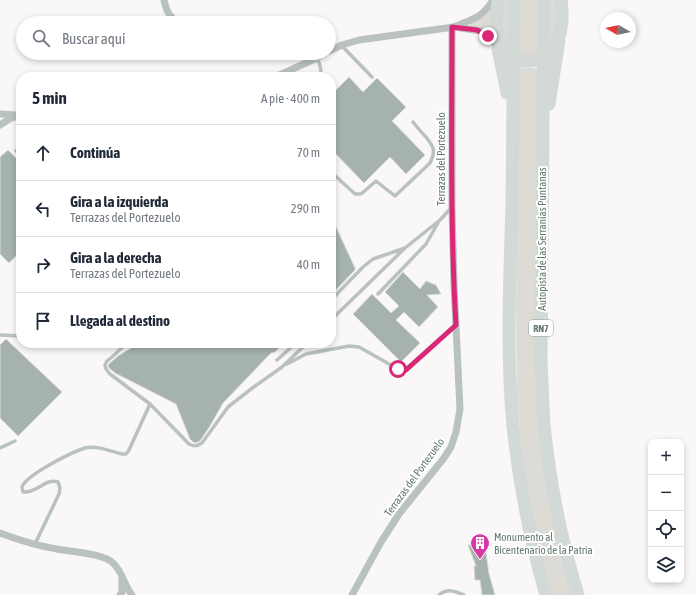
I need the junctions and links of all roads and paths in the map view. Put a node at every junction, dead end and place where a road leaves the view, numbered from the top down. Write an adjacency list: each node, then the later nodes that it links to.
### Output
1 (164, 0): 7 (street)
2 (493, 0): 8 (street)
3 (498, 0): 12 (highway)
4 (514, 0): 13 (highway)
5 (544, 0): 14 (highway, Autopista de las Serranías Puntanas / RN7)
6 (561, 2): 9 (highway)
7 (171, 16)
8 (453, 27): 10 (street); 12 (street); 28 (street, Terrazas del Portezuelo)
9 (561, 29): 14 (highway); 26 (highway)
10 (342, 45): 11 (street); 19 (lane)
11 (336, 48)
12 (501, 48): 13 (highway); 25 (highway)
13 (513, 57): 14 (highway); 25 (highway)
14 (544, 57): 26 (highway, Autopista de las Serranías Puntanas / RN7)
15 (308, 60): 17 (street)
16 (318, 60): 18 (lane)
17 (285, 72)
18 (321, 72)
19 (372, 77)
20 (0, 114): 21 (street)
21 (16, 116)
22 (16, 117): 24 (street)
23 (413, 122): 27 (lane)
24 (0, 125)
25 (513, 132): 53 (highway)
26 (543, 139): 54 (highway, Autopista de las Serranías Puntanas / RN7)
27 (336, 177)
28 (452, 208): 29 (lane); 34 (street, Terrazas del Portezuelo)
29 (440, 220): 30 (lane); 31 (lane)
30 (405, 248): 32 (lane); 33 (lane)
31 (378, 294)
32 (336, 295)
33 (336, 315)
34 (456, 325): 41 (lane); 50 (street, Terrazas del Portezuelo)
35 (0, 335): 36 (lane)
36 (16, 336)
37 (122, 348): 42 (lane)
38 (290, 348): 40 (lane)
39 (302, 348): 41 (lane)
40 (277, 360)
41 (282, 367): 42 (lane)
42 (150, 404): 46 (lane)
43 (16, 441): 44 (lane)
44 (0, 448)
45 (0, 533): 46 (street)
46 (35, 544): 47 (street)
47 (122, 575): 48 (street); 49 (street)
48 (120, 595)
49 (132, 595)
50 (352, 595)
51 (438, 595): 52 (lane)
52 (464, 595)
53 (546, 595)
54 (578, 595)

